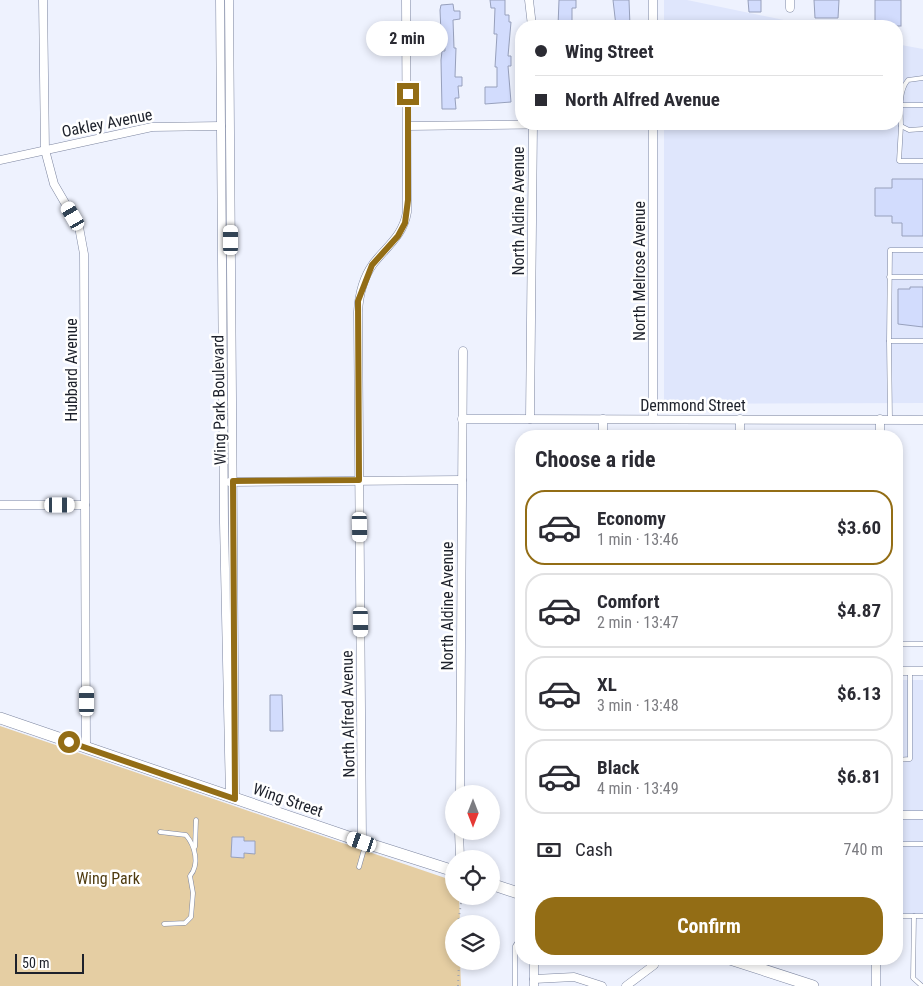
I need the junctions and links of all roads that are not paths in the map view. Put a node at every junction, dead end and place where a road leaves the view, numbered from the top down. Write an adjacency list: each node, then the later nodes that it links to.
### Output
1 (43, 0): 21 (street, Hubbard Avenue)
2 (220, 0): 14 (street, Wing Park Boulevard)
3 (229, 0): 43 (street, Wing Park Boulevard)
4 (406, 0): 15 (street, North Alfred Avenue)
5 (529, 0): 7 (street)
6 (653, 0): 8 (street)
7 (532, 20)
8 (653, 20)
9 (923, 78): 10 (lane)
10 (903, 86)
11 (903, 105): 12 (lane)
12 (923, 105)
13 (515, 124): 15 (street)
14 (221, 126): 21 (street, Oakley Avenue); 43 (street, Wing Park Boulevard)
15 (408, 126): 41 (street, North Alfred Avenue)
16 (903, 127): 20 (lane)
17 (533, 130): 31 (street, North Aldine Avenue)
18 (653, 130): 33 (street, North Melrose Avenue)
19 (901, 130): 23 (lane)
20 (923, 130)
21 (45, 150): 22 (street, Oakley Avenue); 44 (street, Hubbard Avenue)
22 (0, 160)
23 (923, 161)
24 (923, 250): 25 (lane)
25 (889, 277): 26 (lane); 27 (lane)
26 (923, 277)
27 (889, 341): 28 (lane); 36 (lane)
28 (923, 341)
29 (463, 351): 30 (street, North Aldine Avenue)
30 (462, 419): 31 (street, Demmond Street); 42 (street, North Aldine Avenue)
31 (530, 419): 32 (street, Demmond Street)
32 (603, 419): 33 (street, Demmond Street); 38 (street)
33 (652, 419): 34 (street, Demmond Street)
34 (740, 419): 35 (street, Demmond Street); 39 (street)
35 (880, 419): 36 (street, Demmond Street); 40 (street)
36 (890, 419): 37 (street, Demmond Street)
37 (923, 420)
38 (602, 430)
39 (740, 430)
40 (880, 430)
41 (359, 480): 42 (street); 43 (street); 62 (street, North Alfred Avenue)
42 (462, 480): 54 (street, North Aldine Avenue)
43 (229, 482): 55 (street, Wing Park Boulevard)
44 (85, 504): 45 (street); 52 (street, Hubbard Avenue)
45 (0, 505)
46 (903, 644): 47 (lane)
47 (923, 644)
48 (903, 671): 49 (street)
49 (910, 671): 50 (street); 53 (lane)
50 (923, 671)
51 (0, 718): 52 (street, Wing Street)
52 (86, 748): 55 (street, Wing Street)
53 (903, 760)
54 (460, 785)
55 (232, 798): 62 (street, Wing Street)
56 (903, 815): 57 (street)
57 (923, 815)
58 (196, 820): 59 (lane)
59 (195, 831): 61 (lane); 65 (lane)
60 (160, 832): 61 (lane)
61 (186, 835): 65 (lane)
62 (364, 843): 66 (lane); 67 (street, Wing Street)
63 (903, 844): 64 (lane)
64 (923, 844)
65 (196, 854): 73 (lane)
66 (359, 867)
67 (445, 868)
68 (500, 887): 69 (street)
69 (515, 892)
70 (903, 916): 71 (lane)
71 (914, 916): 72 (lane); 87 (lane)
72 (923, 916)
73 (164, 924)
74 (515, 946): 75 (lane)
75 (515, 965)
76 (515, 965): 82 (lane)
77 (534, 965): 81 (street)
78 (653, 965): 84 (street)
79 (752, 965): 85 (street)
80 (876, 965): 86 (street)
81 (534, 982): 83 (street)
82 (515, 986)
83 (602, 986)
84 (626, 986)
85 (813, 986)
86 (876, 986)
87 (922, 986)

